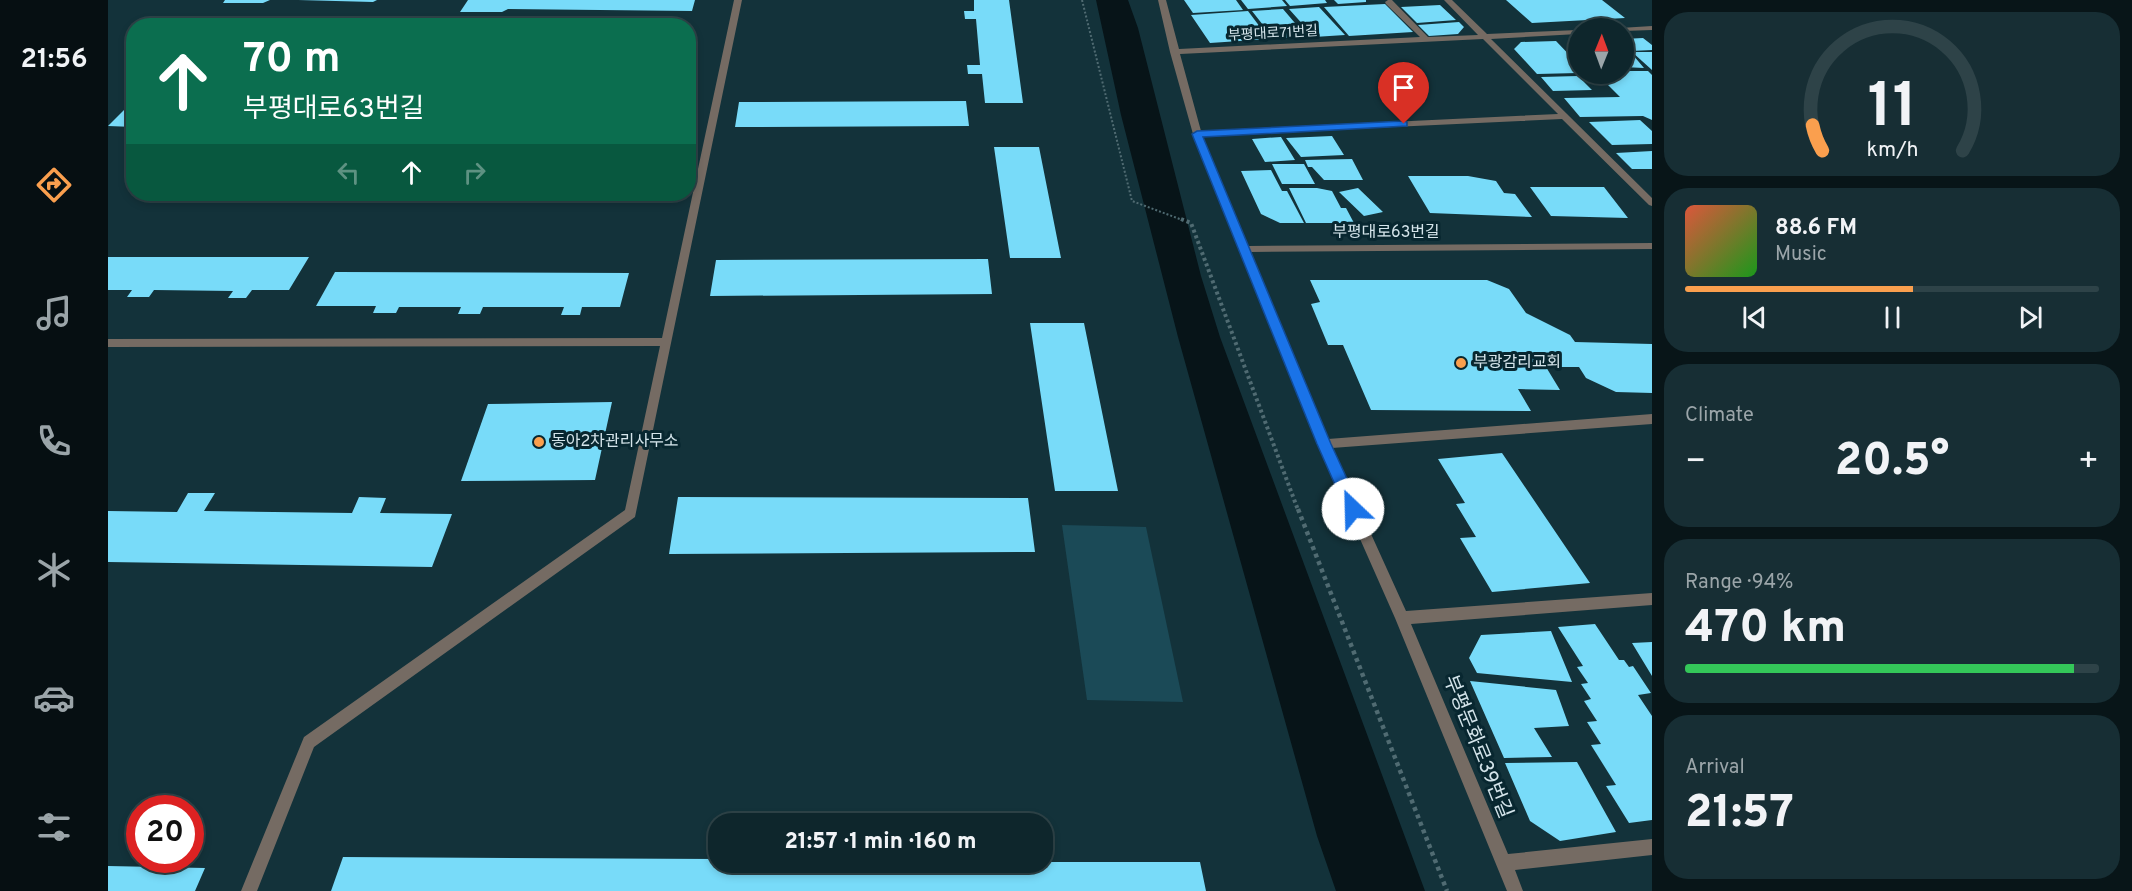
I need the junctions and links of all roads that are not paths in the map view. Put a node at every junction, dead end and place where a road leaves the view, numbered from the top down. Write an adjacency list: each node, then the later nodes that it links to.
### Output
1 (738, 0): 13 (street)
2 (1162, 0): 10 (street)
3 (1448, 0): 8 (street)
4 (1389, 2): 9 (street)
5 (1652, 28): 6 (street)
6 (1634, 29)
7 (1568, 33): 8 (street, 부평대로71번길)
8 (1485, 37): 9 (street, 부평대로71번길); 11 (street)
9 (1427, 40): 10 (street, 부평대로71번길)
10 (1174, 52): 12 (street)
11 (1564, 116): 12 (street); 15 (street)
12 (1197, 134): 17 (street)
13 (696, 200)
14 (696, 201): 18 (street)
15 (1652, 203)
16 (1652, 246): 17 (street, 부평대로63번길)
17 (1246, 249): 21 (street, 부평문화로39번길)
18 (666, 342): 19 (street); 26 (street)
19 (108, 343)
20 (1652, 419): 21 (street)
21 (1324, 444): 23 (street, 부평문화로39번길)
22 (1652, 599): 23 (street)
23 (1402, 618): 25 (street, 부평문화로39번길)
24 (1652, 847): 25 (street)
25 (1504, 863): 27 (street, 부평문화로39번길)
26 (249, 891)
27 (1515, 891)

